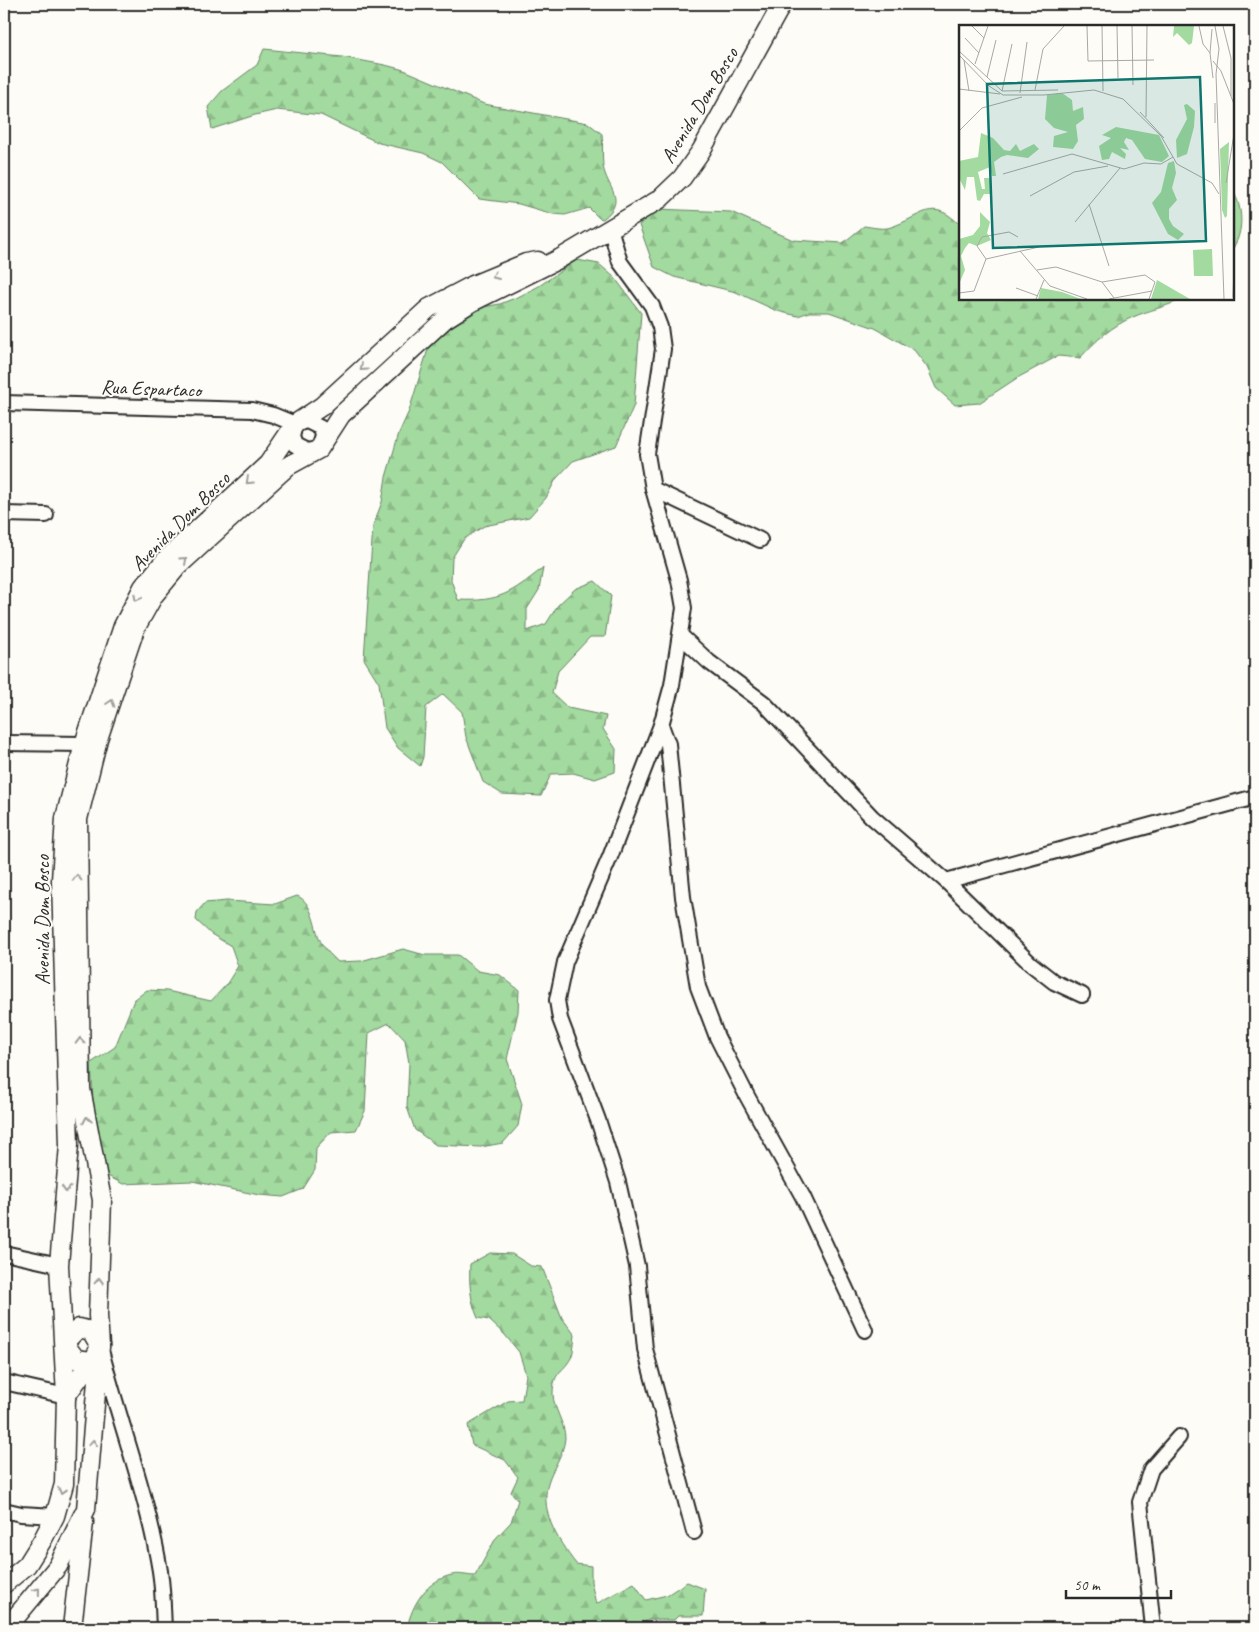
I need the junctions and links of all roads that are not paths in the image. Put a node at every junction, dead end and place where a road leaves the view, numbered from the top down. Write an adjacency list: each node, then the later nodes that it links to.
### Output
1 (782, 4): 2 (street, Avenida Dom Bosco)
2 (610, 228): 3 (street, Avenida Dom Bosco); 7 (street)
3 (558, 259): 5 (street, Avenida Dom Bosco, one-way to 5); 6 (street, Avenida Dom Bosco)
4 (4, 403): 5 (street, Rua Espartaco)
5 (295, 424): 6 (street); 6 (street); 14 (street, Avenida Dom Bosco, one-way to 14)
6 (319, 448): 18 (street, Avenida Dom Bosco, one-way to 6)
7 (653, 489): 10 (street); 11 (street)
8 (4, 514): 9 (street)
9 (46, 515)
10 (760, 540)
11 (681, 636): 12 (street); 16 (street)
12 (661, 725): 21 (street); 30 (street)
13 (4, 743): 14 (street)
14 (84, 744): 18 (street, Avenida Dom Bosco)
15 (1255, 797): 16 (street)
16 (946, 881): 17 (street)
17 (1082, 994)
18 (74, 1089): 20 (street, one-way to 20); 23 (street, one-way to 18)
19 (4, 1253): 20 (street)
20 (59, 1265): 22 (street)
21 (865, 1330)
22 (64, 1343): 23 (street); 23 (street); 25 (street)
23 (95, 1353): 25 (street); 27 (street, one-way to 23); 34 (street)
24 (4, 1382): 25 (street)
25 (66, 1396): 29 (street, one-way to 29)
26 (1179, 1437): 35 (street)
27 (86, 1509): 32 (street, one-way to 27); 33 (street)
28 (4, 1510): 29 (street)
29 (55, 1516): 31 (street)
30 (694, 1532)
31 (4, 1584)
32 (4, 1627)
33 (72, 1628)
34 (164, 1628)
35 (1153, 1628)

